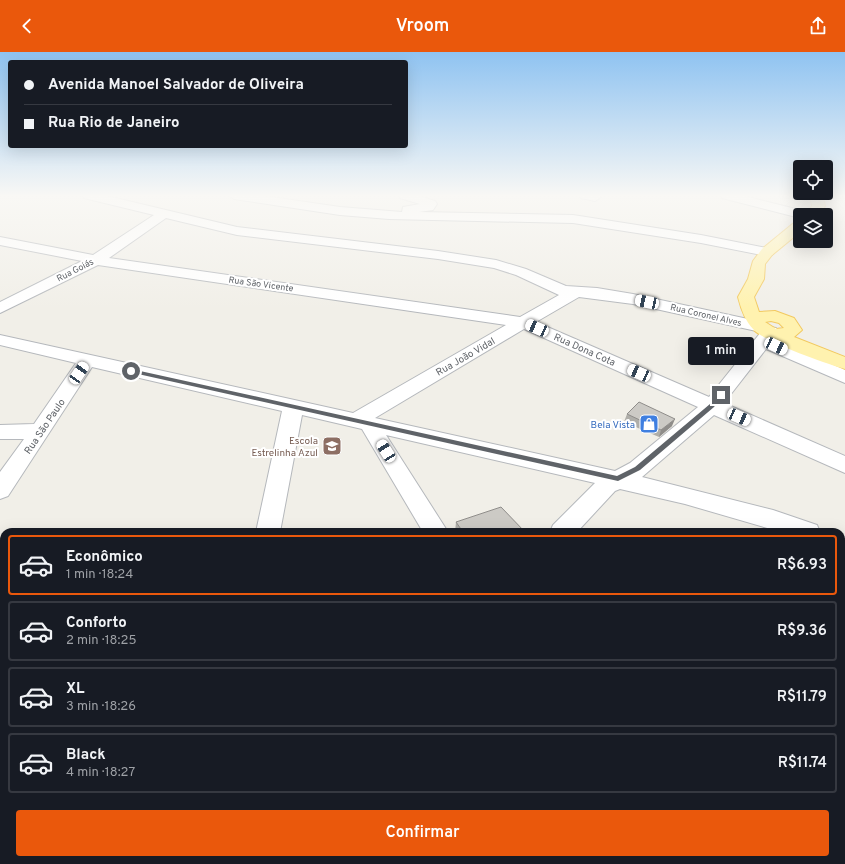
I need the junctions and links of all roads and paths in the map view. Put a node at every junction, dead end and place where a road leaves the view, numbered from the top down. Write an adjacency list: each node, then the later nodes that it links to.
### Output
1 (136, 233): 7 (street, Rua Goiás)
2 (251, 233): 9 (street, Rua Coronel Alves)
3 (662, 233): 6 (street)
4 (790, 233): 6 (main road)
5 (0, 241): 7 (street, Rua São Vicente)
6 (767, 252): 8 (main road)
7 (96, 260): 10 (street, Rua Goiás); 11 (street, Rua São Vicente)
8 (756, 278): 12 (main road); 12 (main road)
9 (576, 292): 11 (street, Rua João Vidal); 12 (street, Rua Coronel Alves)
10 (0, 308)
11 (523, 322): 18 (street, Rua Dona Cota); 20 (street, Rua João Vidal)
12 (766, 328): 14 (main road); 16 (main road); 17 (street, Rua Coronel Alves); 18 (street)
13 (0, 340): 15 (street)
14 (845, 356)
15 (87, 361): 19 (street); 21 (street, Rua São Paulo)
16 (845, 363)
17 (845, 378)
18 (712, 406): 23 (street, Rua Dona Cota); 24 (street)
19 (293, 407): 20 (street); 26 (street)
20 (362, 422): 24 (street); 27 (street)
21 (40, 431): 22 (street); 25 (street, Rua São Paulo)
22 (0, 432)
23 (845, 465)
24 (618, 479): 28 (street); 29 (street)
25 (0, 490)
26 (269, 528)
27 (433, 528)
28 (566, 528)
29 (797, 528)

